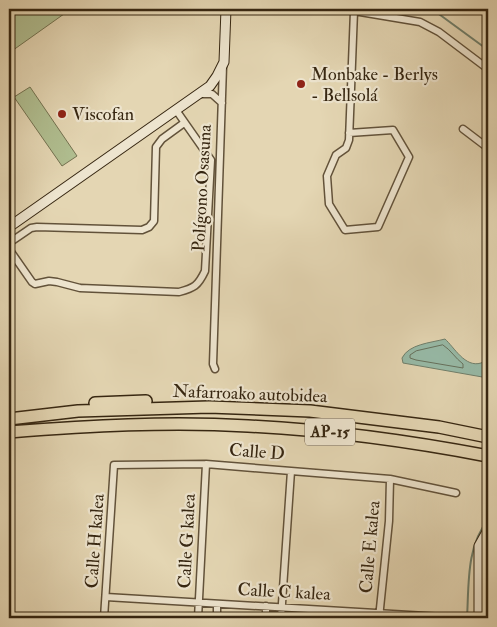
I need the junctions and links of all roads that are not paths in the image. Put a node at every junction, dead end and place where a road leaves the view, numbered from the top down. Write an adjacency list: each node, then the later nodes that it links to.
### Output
1 (226, 9): 4 (street, Polígono Osasuna)
2 (340, 9): 3 (street)
3 (354, 11): 5 (street); 11 (street)
4 (224, 62): 6 (street); 7 (street, Polígono Osasuna)
5 (488, 70)
6 (200, 94): 7 (street); 8 (street)
7 (222, 103): 16 (street, Polígono Osasuna)
8 (176, 110): 9 (street); 13 (street)
9 (184, 123): 14 (street); 15 (street)
10 (463, 129): 12 (street)
11 (349, 133): 11 (street)
12 (488, 148)
13 (9, 226)
14 (9, 243)
15 (9, 250)
16 (215, 369)
17 (9, 411): 18 (highway)
18 (310, 411): 19 (highway, Nafarroako autobidea / AP-15); 21 (highway, Nafarroako autobidea / AP-15)
19 (9, 419)
20 (9, 432): 22 (highway, Nafarroako autobidea / AP-15)
21 (488, 437)
22 (488, 456)
23 (206, 464): 24 (street, Calle D); 25 (street, Calle D); 30 (street, Calle G kalea)
24 (114, 466): 29 (street, Calle H kalea)
25 (291, 471): 26 (street, Calle D); 33 (street)
26 (390, 479): 27 (street, Calle D); 34 (street, Calle E kalea)
27 (456, 493)
28 (488, 530): 41 (street)
29 (106, 597): 30 (street, Calle C kalea); 35 (street, Calle H kalea)
30 (198, 604): 31 (street, Calle C kalea); 36 (street, Calle G kalea)
31 (217, 604): 32 (street, Calle C kalea); 37 (street)
32 (266, 606): 33 (street, Calle C kalea); 38 (street)
33 (282, 608): 34 (street, Calle C kalea); 39 (street)
34 (379, 615): 40 (street, Calle C kalea)
35 (104, 618)
36 (198, 618)
37 (217, 618)
38 (266, 618)
39 (281, 618)
40 (460, 618)
41 (479, 618)

